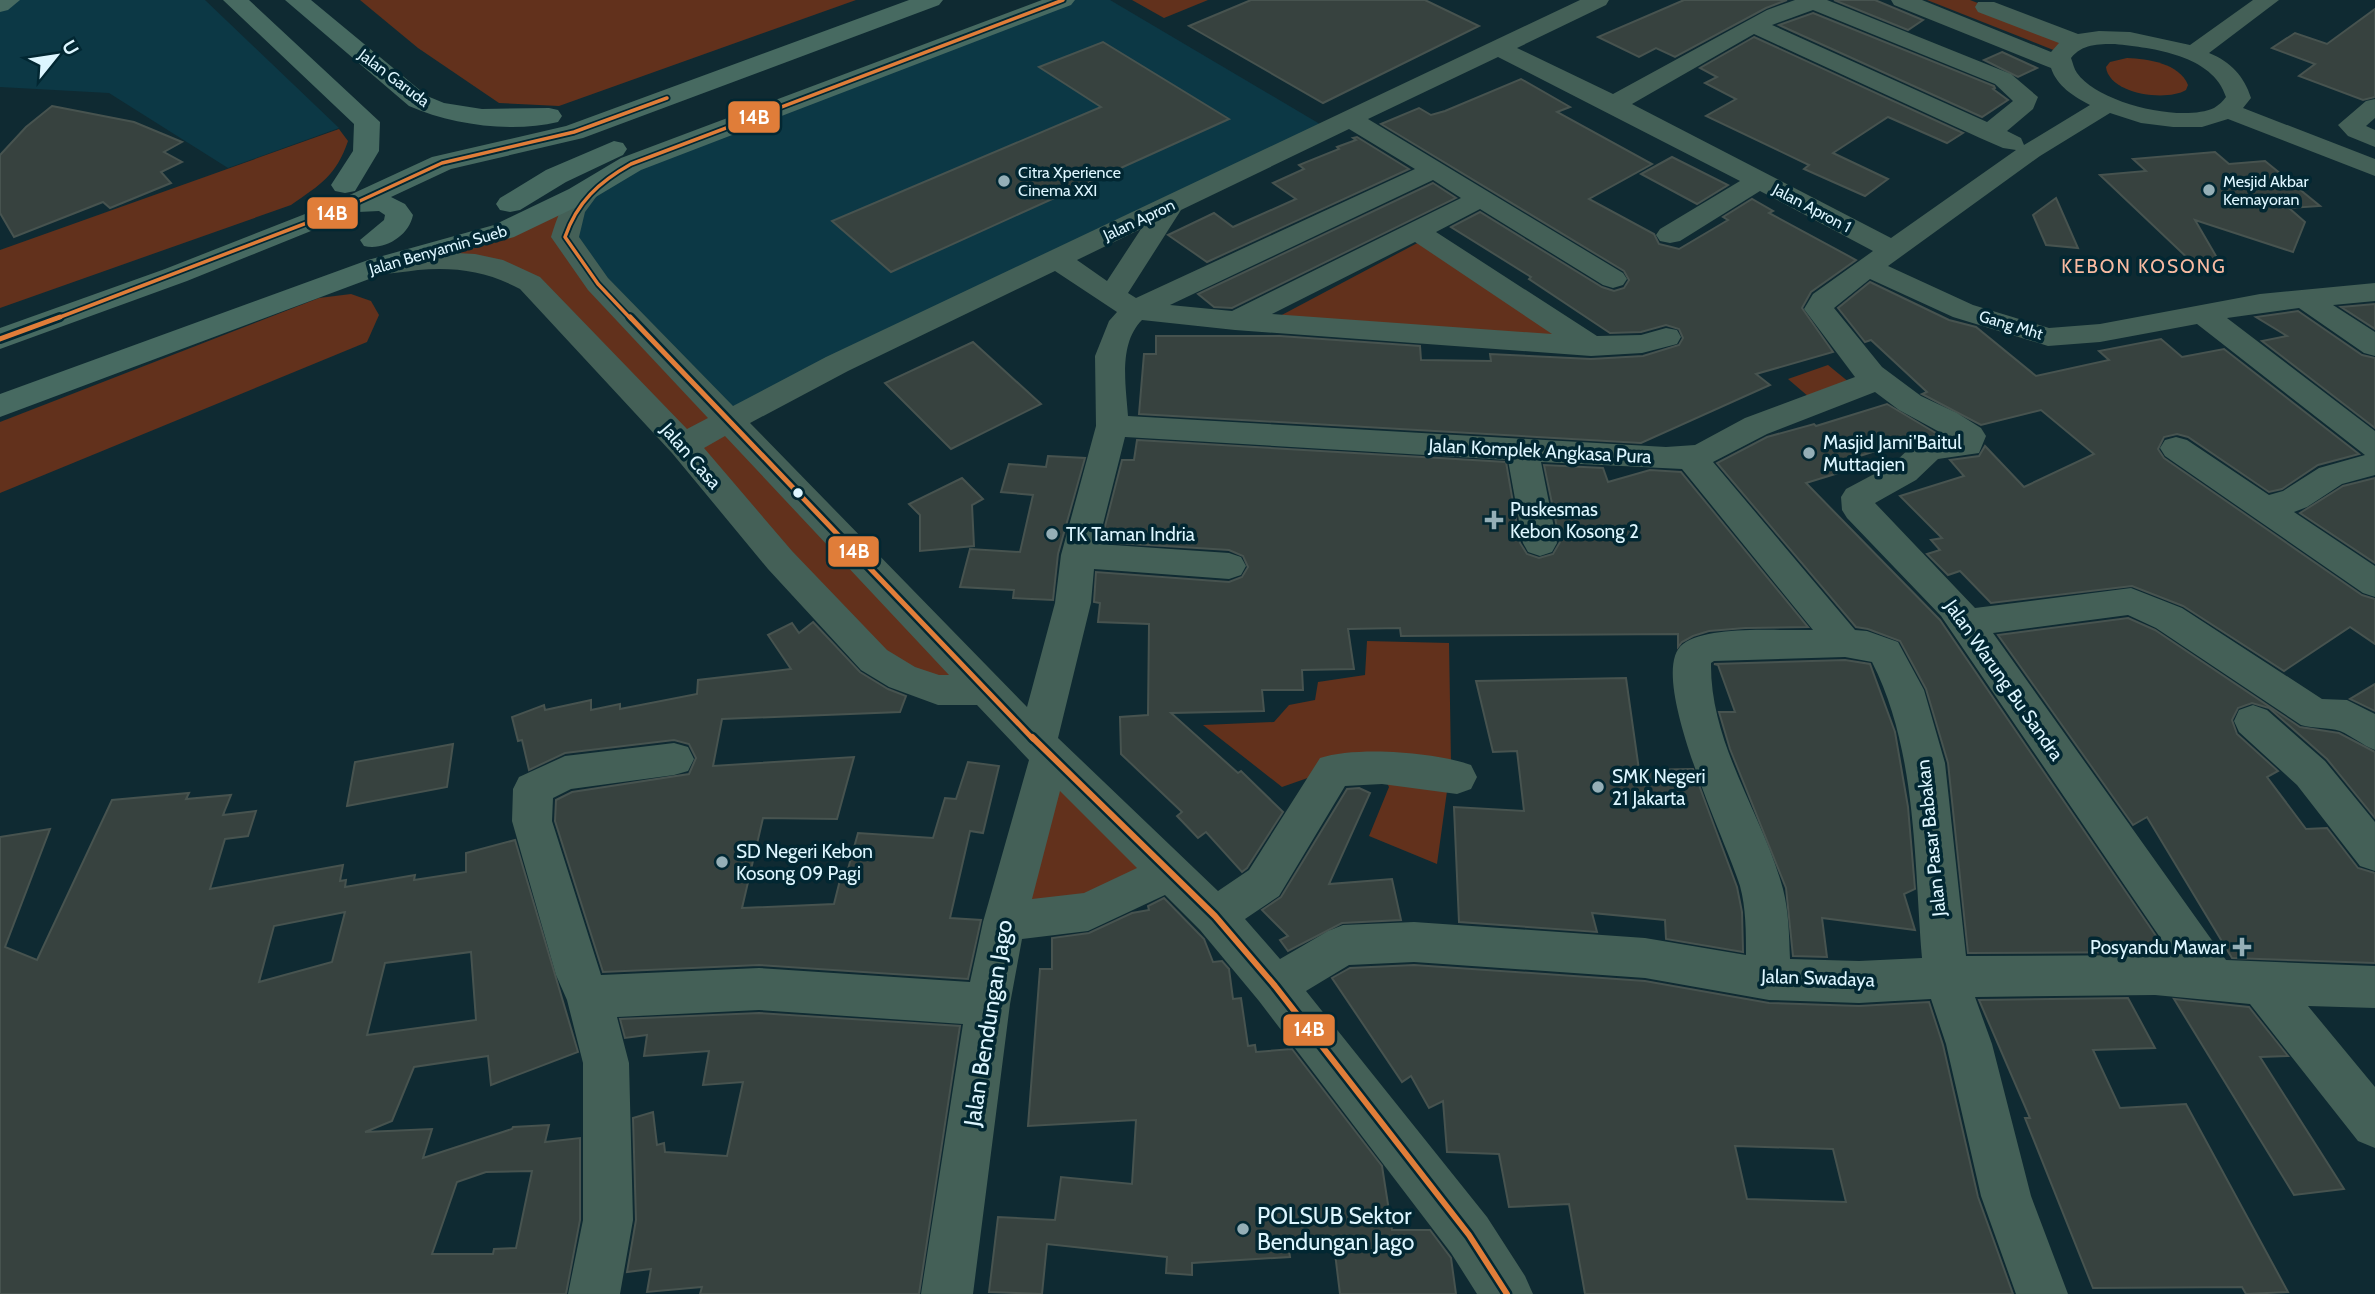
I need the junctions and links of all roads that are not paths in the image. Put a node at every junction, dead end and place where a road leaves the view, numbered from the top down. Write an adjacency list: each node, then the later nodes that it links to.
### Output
1 (8, 0): 16 (main road)
2 (235, 0): 31 (main road)
3 (297, 0): 24 (main road, Jalan Garuda)
4 (874, 0): 18 (main road)
5 (931, 0): 18 (main road); 34 (main road)
6 (1016, 0): 23 (main road, Jalan Benyamin Sueb)
7 (1063, 0): 22 (main road, Jalan Benyamin Sueb)
8 (1598, 0): 19 (street, Jalan Apron)
9 (1902, 0): 20 (street)
10 (1926, 0): 20 (street)
11 (1969, 0): 20 (street)
12 (1995, 0): 20 (street)
13 (2234, 0): 21 (street)
14 (2268, 0): 21 (street)
15 (1802, 1): 17 (street); 32 (street)
16 (0, 5)
17 (1755, 26): 25 (street); 32 (street)
18 (794, 29): 29 (main road)
19 (1499, 48): 25 (street, Jalan Apron 1); 30 (street, Jalan Apron)
20 (2072, 49): 21 (street); 26 (street)
21 (2182, 50): 28 (street)
22 (891, 66): 23 (main road); 40 (main road, Jalan Benyamin Sueb)
23 (750, 97): 38 (main road, Jalan Benyamin Sueb)
24 (418, 101): 29 (main road, Jalan Garuda); 31 (main road)
25 (1614, 104): 39 (street, Jalan Apron 1)
26 (2108, 104): 28 (street); 35 (street)
27 (2375, 106): 33 (street)
28 (2230, 111): 36 (street)
29 (549, 116): 41 (main road)
30 (1352, 120): 37 (street); 43 (street, Jalan Apron)
31 (385, 123): 41 (main road)
32 (1989, 133): 35 (street)
33 (2375, 139)
34 (526, 146): 38 (main road); 41 (main road)
35 (2031, 150): 46 (street)
36 (2375, 168)
37 (1436, 169): 42 (street); 55 (street)
38 (556, 176): 47 (main road, Jalan Benyamin Sueb)
39 (1760, 180): 45 (street); 46 (street, Jalan Apron 1)
40 (589, 189): 47 (main road, Jalan Benyamin Sueb); 68 (street)
41 (351, 195): 47 (main road); 50 (main road); 52 (main road)
42 (1480, 199): 44 (street); 51 (street)
43 (1170, 206): 48 (street, Jalan Apron); 55 (street)
44 (1418, 232): 58 (street); 62 (street)
45 (1670, 235)
46 (1892, 250): 49 (street)
47 (376, 253): 59 (main road, Jalan Benyamin Sueb); 64 (main road, Jalan Benyamin Sueb); 70 (street, Jalan Casa)
48 (1058, 259): 55 (street); 68 (street, Jalan Apron)
49 (1869, 268): 56 (street, Gang Mht); 65 (street)
50 (176, 275): 52 (main road); 61 (main road)
51 (1613, 279)
52 (78, 289): 57 (main road)
53 (2375, 292): 54 (street, Gang Mht)
54 (2303, 298): 56 (street, Gang Mht); 63 (street)
55 (1124, 303): 58 (street); 69 (street)
56 (2204, 315): 72 (street)
57 (0, 317)
58 (1235, 321): 62 (street)
59 (224, 322): 64 (main road); 67 (main road, Jalan Benyamin Sueb)
60 (1666, 337): 62 (street)
61 (0, 338)
62 (1591, 346)
63 (2375, 346)
64 (46, 366): 66 (main road, Jalan Benyamin Sueb)
65 (1871, 374): 74 (street, Jalan Komplek Angkasa Pura); 81 (street, Jalan Warung Bu Sandra)
66 (0, 383)
67 (0, 406)
68 (730, 420): 70 (street, Jalan Apron); 83 (street)
69 (1112, 426): 73 (street, Jalan Komplek Angkasa Pura); 78 (street)
70 (683, 445): 83 (street, Jalan Casa)
71 (2176, 447): 76 (street)
72 (2375, 447)
73 (1522, 449): 74 (street, Jalan Komplek Angkasa Pura); 77 (street)
74 (1691, 457): 82 (street)
75 (2375, 464): 76 (street)
76 (2267, 508): 80 (street)
77 (1540, 543)
78 (1078, 555): 79 (street); 86 (street)
79 (1229, 566)
80 (2375, 584)
81 (1966, 623): 85 (street); 95 (street, Jalan Warung Bu Sandra)
82 (1845, 643): 93 (street, Jalan Pasar Babakan); 94 (street, Jalan Pasar Babakan)
83 (986, 690): 86 (street)
84 (2253, 721): 89 (street)
85 (2375, 734)
86 (1043, 749): 90 (street); 92 (street, Jalan Bendungan Jago)
87 (674, 759): 99 (street)
88 (1457, 777): 91 (street)
89 (2375, 853)
90 (1170, 872): 91 (street); 92 (street)
91 (1215, 916): 97 (street)
92 (1004, 922): 100 (street, Jalan Bendungan Jago)
93 (1946, 977): 94 (street, Jalan Swadaya); 95 (street, Jalan Swadaya); 105 (street, Jalan Pasar Babakan)
94 (1769, 979): 97 (street, Jalan Swadaya)
95 (2214, 979): 96 (street, Jalan Swadaya)
96 (2262, 984): 98 (street, Jalan Swadaya); 101 (street)
97 (1275, 986): 104 (street)
98 (2375, 987)
99 (589, 997): 100 (street); 102 (street)
100 (988, 1004): 103 (street, Jalan Bendungan Jago)
101 (2375, 1124)
102 (594, 1294)
103 (947, 1294)
104 (1507, 1294)
105 (2042, 1294)

